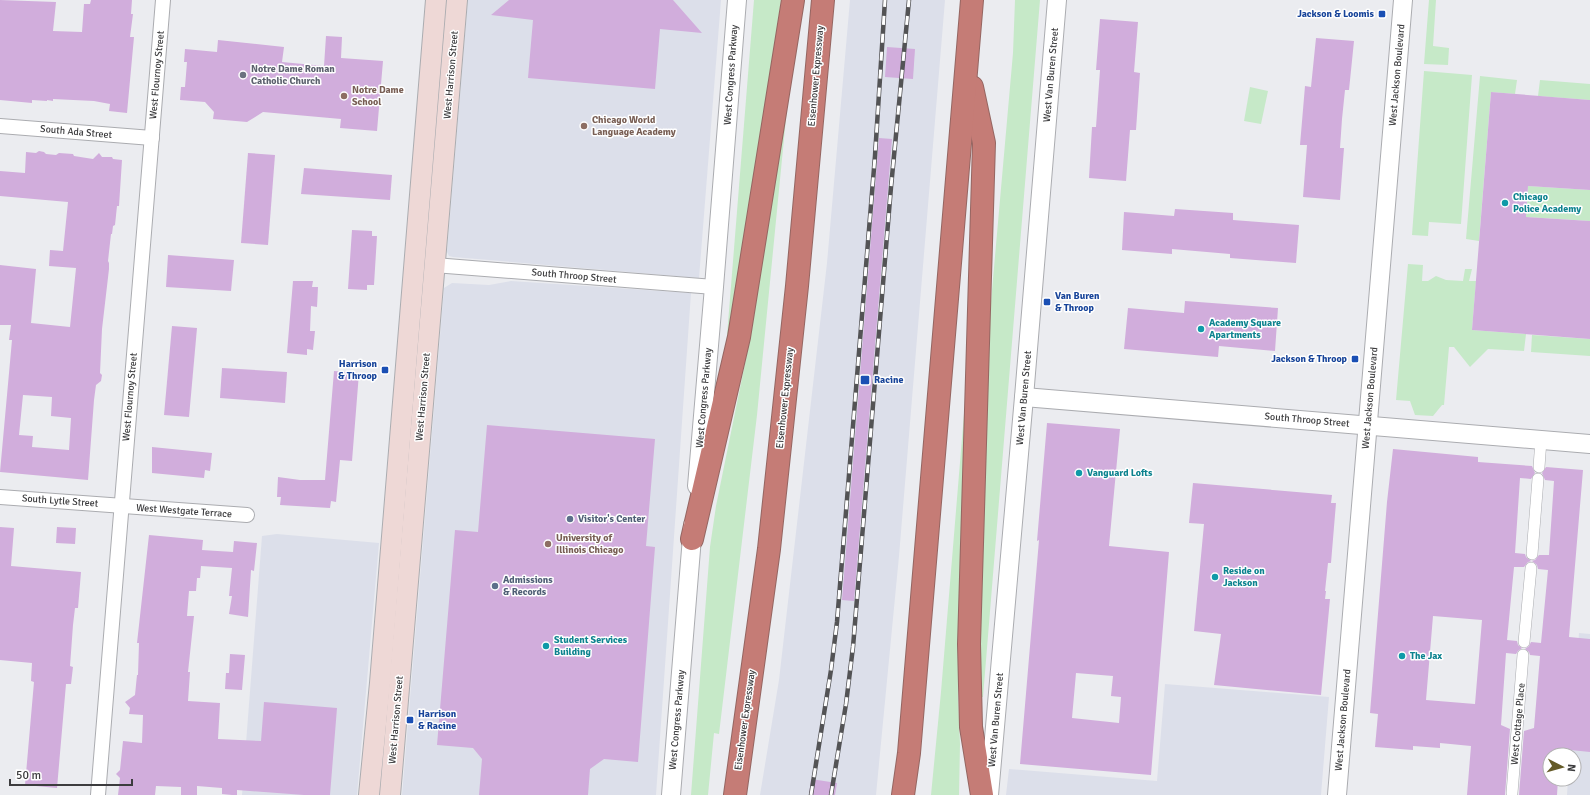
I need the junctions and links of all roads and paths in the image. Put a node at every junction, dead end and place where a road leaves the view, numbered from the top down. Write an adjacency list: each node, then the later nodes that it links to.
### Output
1 (163, 0): 12 (street, West Flournoy Street)
2 (436, 0): 31 (main road, West Harrison Street)
3 (458, 0): 13 (main road, West Harrison Street)
4 (737, 0): 14 (street, West Congress Parkway)
5 (793, 0): 24 (highway)
6 (823, 0): 34 (highway, Eisenhower Expressway)
7 (972, 0): 10 (highway)
8 (1057, 0): 15 (street, West Van Buren Street)
9 (1403, 0): 16 (street, West Jackson Boulevard)
10 (967, 65): 35 (highway); 36 (highway)
11 (0, 126): 12 (street, South Ada Street)
12 (152, 138): 22 (street, West Flournoy Street)
13 (434, 265): 14 (street, South Throop Street); 32 (main road, West Harrison Street)
14 (714, 287): 24 (street, West Congress Parkway)
15 (1024, 397): 16 (street, South Throop Street); 37 (street, West Van Buren Street)
16 (1368, 425): 17 (street, South Throop Street); 38 (street, West Jackson Boulevard)
17 (1541, 440): 18 (street, South Throop Street); 19 (street)
18 (1590, 444)
19 (1539, 466)
20 (1538, 479): 25 (street)
21 (0, 497): 22 (street, South Lytle Street)
22 (121, 506): 23 (street, West Westgate Terrace); 30 (street, West Flournoy Street)
23 (247, 516)
24 (692, 539): 33 (street, West Congress Parkway)
25 (1532, 554)
26 (1531, 568): 27 (street)
27 (1524, 642)
28 (1523, 654): 29 (street, West Cottage Place)
29 (1512, 793)
30 (98, 795)
31 (369, 795)
32 (390, 795)
33 (671, 795)
34 (735, 795)
35 (903, 795)
36 (982, 795)
37 (989, 795)
38 (1337, 795)

